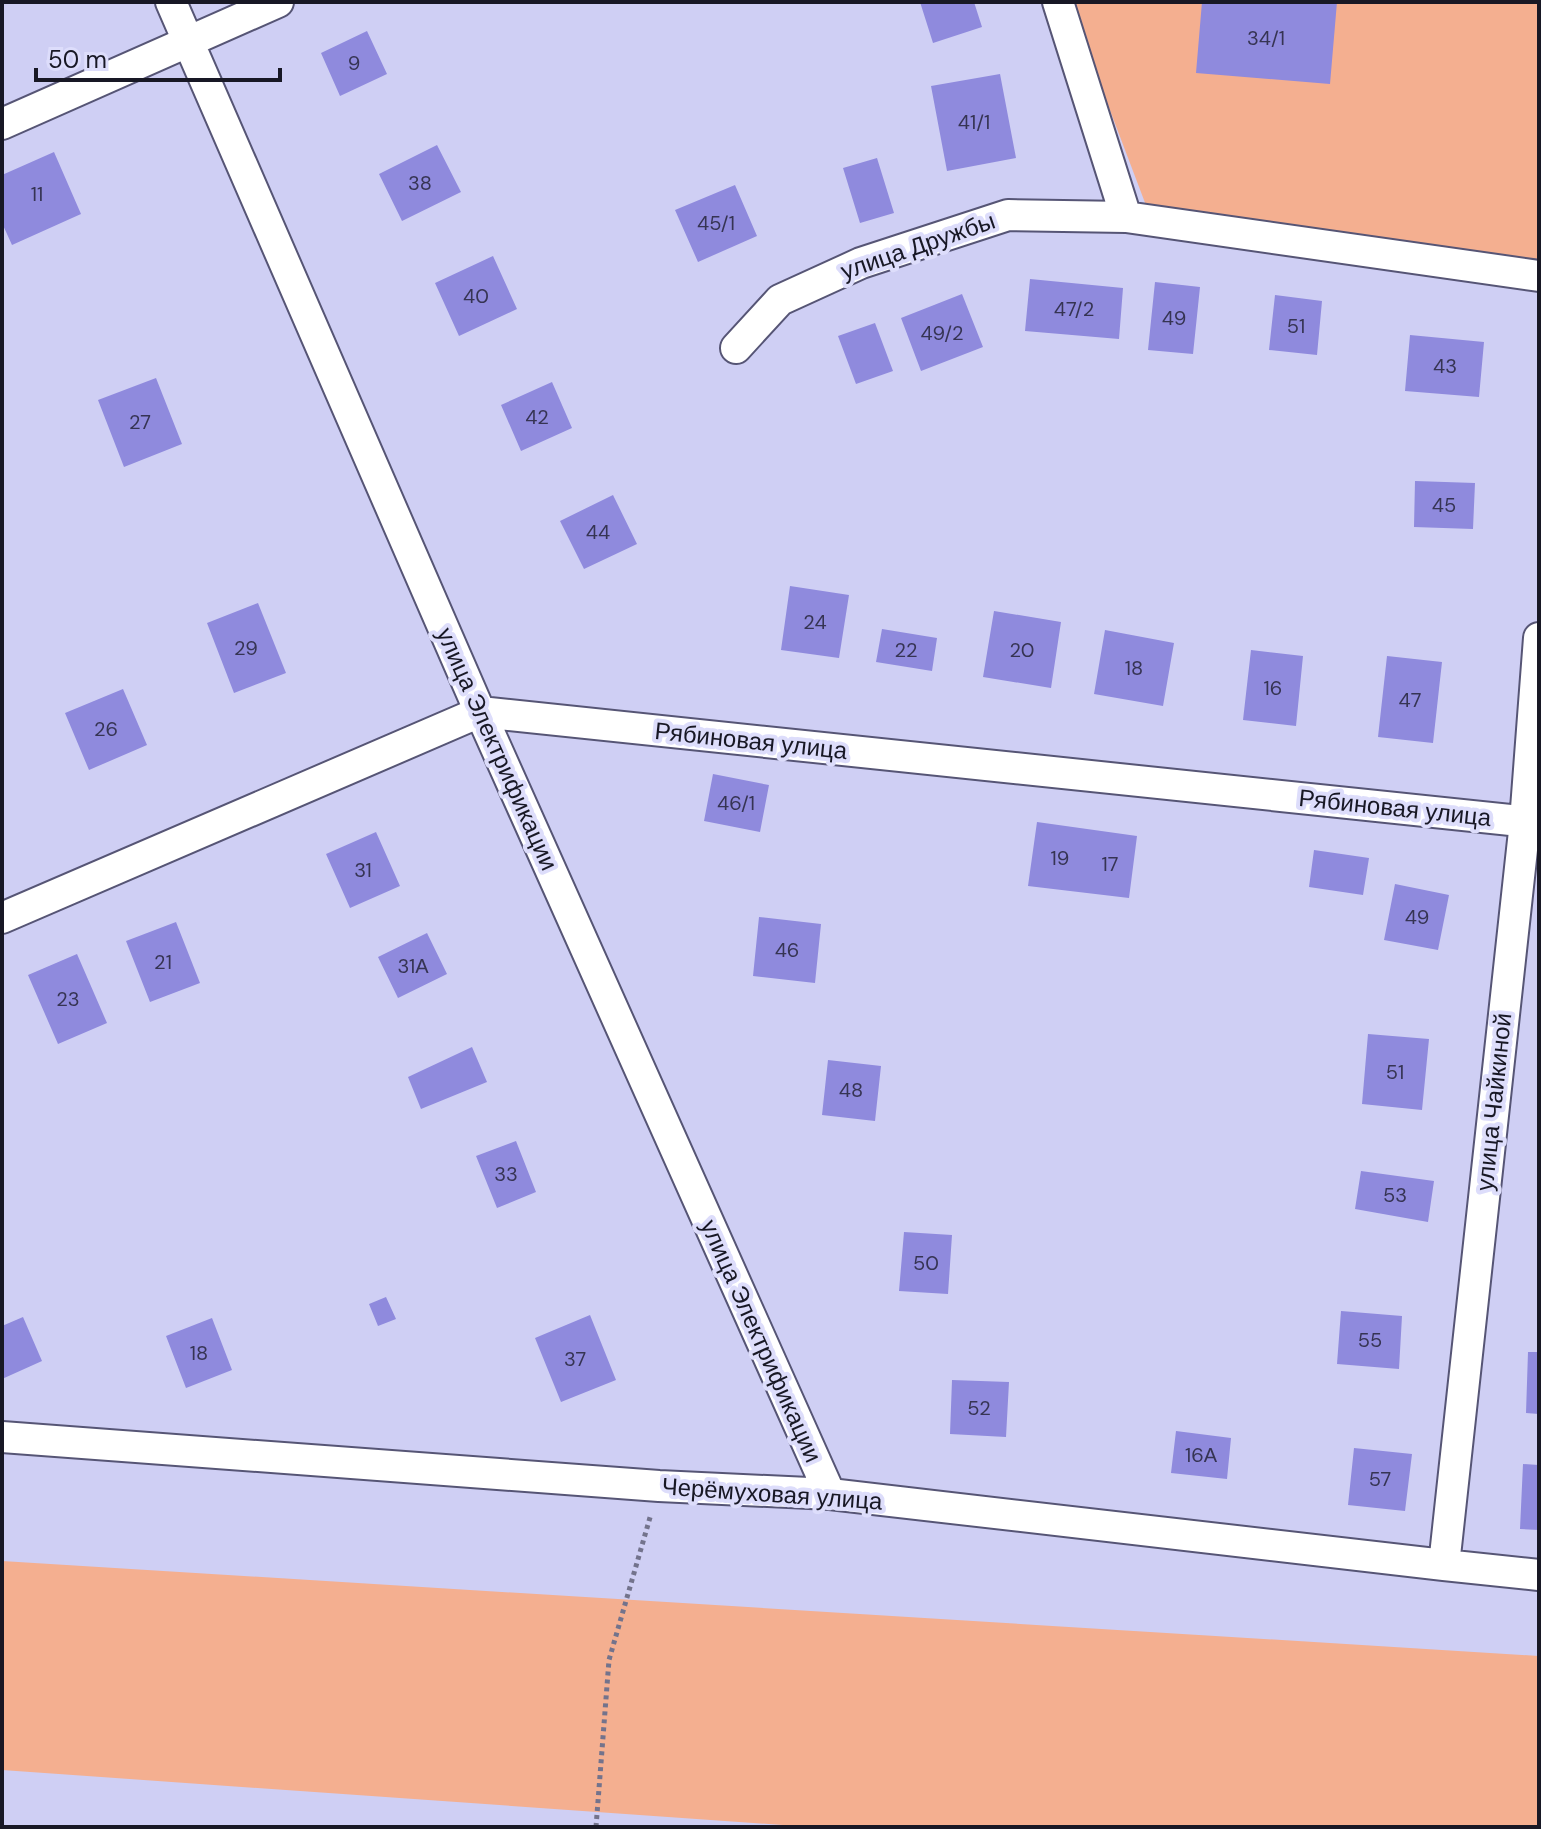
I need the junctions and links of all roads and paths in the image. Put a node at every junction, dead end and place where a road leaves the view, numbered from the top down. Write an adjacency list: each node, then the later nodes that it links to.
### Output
1 (171, 2): 4 (street, улица Электрификации)
2 (278, 2): 4 (street)
3 (1058, 2): 6 (street)
4 (189, 41): 5 (street); 10 (street, улица Электрификации)
5 (2, 124)
6 (1126, 217): 7 (street, улица Дружбы); 8 (street, улица Дружбы)
7 (1539, 276)
8 (736, 348)
9 (1539, 638): 11 (street, улица Чайкиной)
10 (480, 712): 11 (street, Рябиновая улица); 12 (street, Рябиновая улица); 15 (street, улица Электрификации)
11 (1532, 822): 16 (street, улица Чайкиной)
12 (2, 918)
13 (2, 1437): 14 (street, Черёмуховая улица)
14 (659, 1486): 15 (street, Черёмуховая улица); 18 (path)
15 (830, 1494): 16 (street, Черёмуховая улица)
16 (1444, 1565): 17 (street, Черёмуховая улица)
17 (1539, 1575)
18 (596, 1827)

